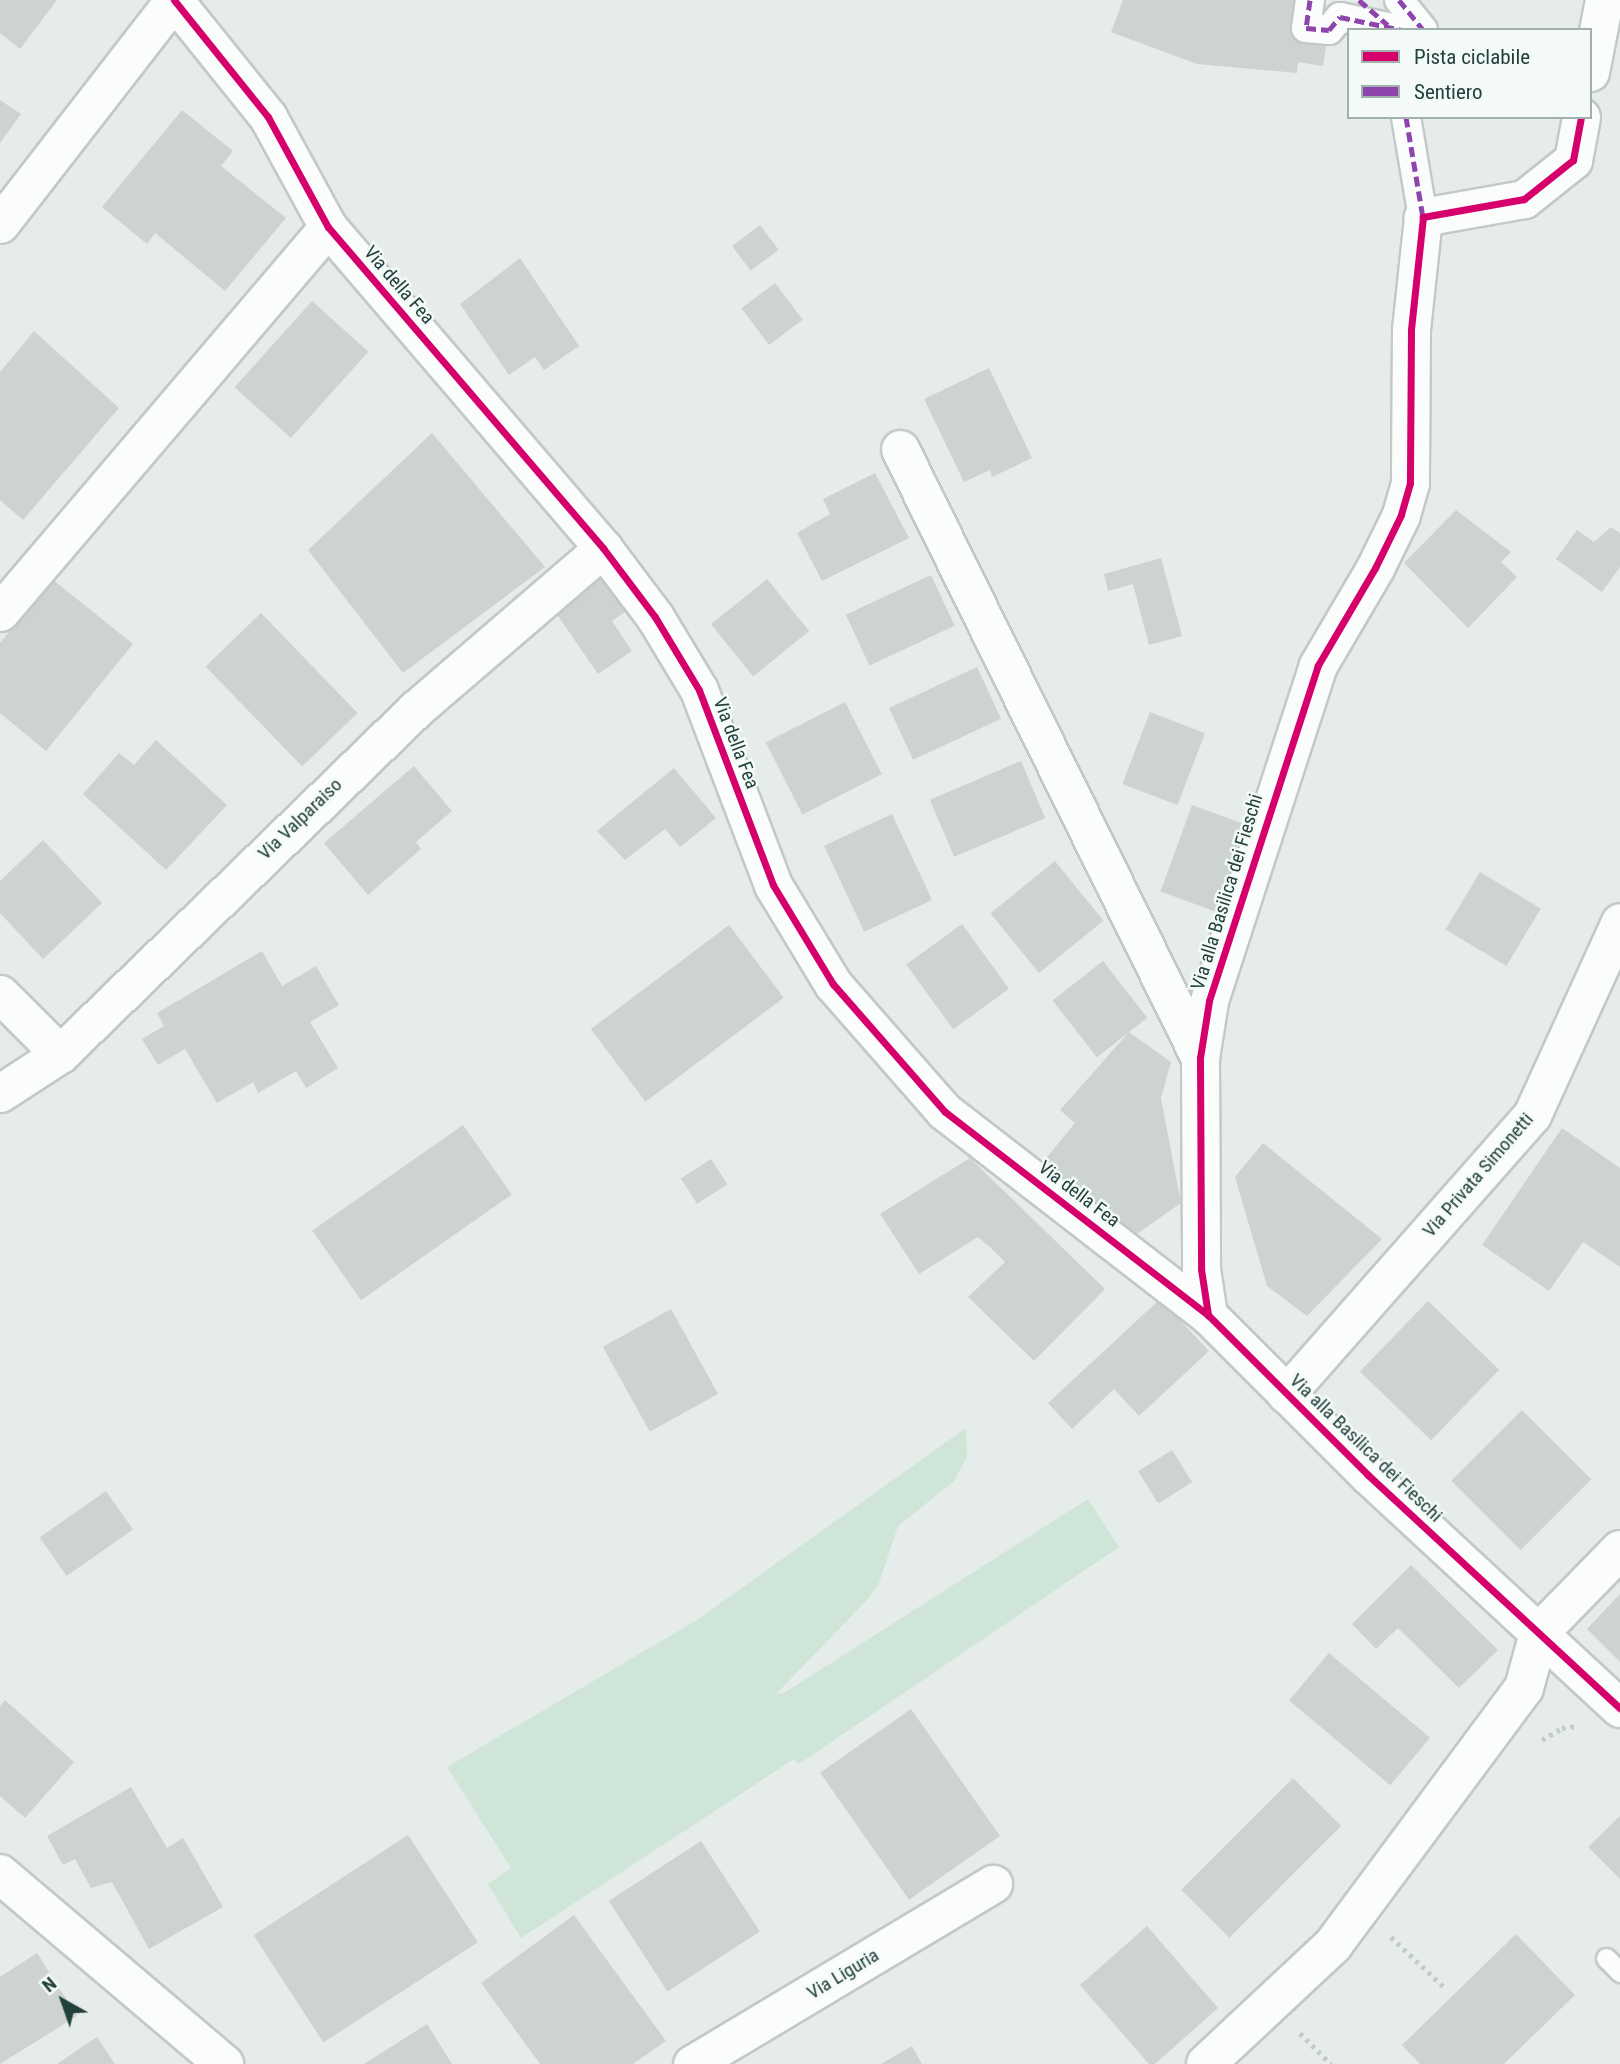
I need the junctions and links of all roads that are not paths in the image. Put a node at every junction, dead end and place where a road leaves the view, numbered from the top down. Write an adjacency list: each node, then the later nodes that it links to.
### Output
1 (174, 0): 13 (street); 14 (street, Via della Fea)
2 (1310, 0): 6 (street)
3 (1359, 0): 7 (street)
4 (1399, 0): 8 (street)
5 (1604, 0): 9 (street)
6 (1390, 28)
7 (1394, 28)
8 (1421, 28)
9 (1592, 62)
10 (1406, 119): 12 (street, Via alla Basilica dei Fieschi)
11 (1581, 119): 12 (street)
12 (1423, 217): 21 (street, Via alla Basilica dei Fieschi)
13 (0, 224)
14 (328, 227): 16 (street, Via della Fea); 17 (street)
15 (900, 449): 21 (street)
16 (603, 548): 20 (street, Via Valparaiso); 23 (street, Via della Fea)
17 (0, 611)
18 (1620, 922): 24 (street, Via Privata Simonetti)
19 (0, 994): 20 (street)
20 (60, 1054): 22 (street, Via Valparaiso)
21 (1200, 1058): 23 (street, Via alla Basilica dei Fieschi)
22 (0, 1093)
23 (1208, 1315): 24 (street, Via alla Basilica dei Fieschi)
24 (1286, 1394): 26 (street, Via alla Basilica dei Fieschi)
25 (1620, 1550): 26 (street)
26 (1539, 1633): 27 (street, Via alla Basilica dei Fieschi); 32 (street)
27 (1620, 1708)
28 (0, 1874): 30 (street)
29 (993, 1884): 31 (street, Via Liguria)
30 (224, 2064)
31 (692, 2064)
32 (1206, 2064)

